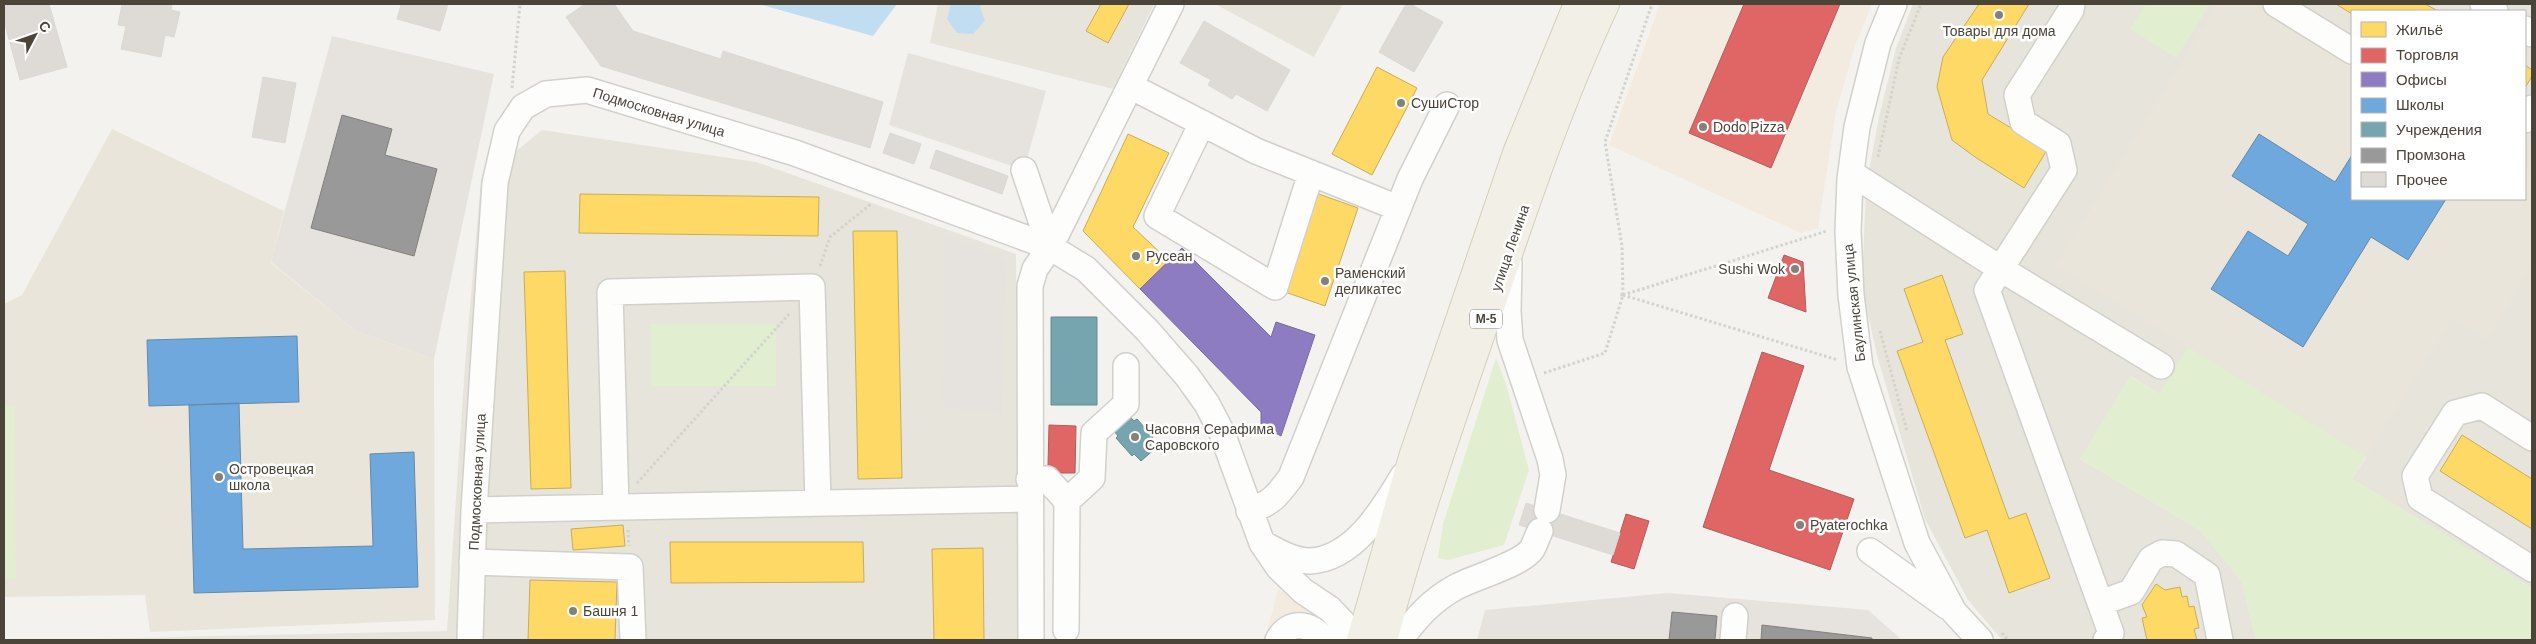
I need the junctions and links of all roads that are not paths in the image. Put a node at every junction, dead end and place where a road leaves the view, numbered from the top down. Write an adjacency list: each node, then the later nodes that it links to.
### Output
1 (1170, 4): 8 (street)
2 (1578, 4): 21 (main road, улица Ленина / М-5)
3 (1605, 4): 16 (main road, улица Ленина / М-5)
4 (2072, 4): 17 (street)
5 (2276, 4): 7 (street)
6 (1892, 5): 13 (street, Баулинская улица)
7 (2351, 50)
8 (1130, 86): 10 (street); 15 (street)
9 (1447, 105): 14 (street)
10 (1202, 123): 12 (street); 12 (street)
11 (1024, 170): 15 (street)
12 (1311, 172): 14 (street)
13 (1861, 180): 17 (street); 33 (street, Баулинская улица)
14 (1398, 208): 27 (street)
15 (1050, 247): 22 (street); 26 (street, Подмосковная улица); 27 (street, Подмосковная улица)
16 (1510, 250): 43 (main road, улица Ленина / М-5); 44 (street)
17 (2001, 269): 19 (street); 32 (street)
18 (1126, 366): 23 (street)
19 (2161, 366)
20 (2532, 438): 31 (street)
21 (1413, 457): 28 (street); 42 (main road, улица Ленина / М-5)
22 (1029, 489): 23 (street); 24 (street); 38 (street)
23 (1067, 501): 34 (street)
24 (818, 503): 25 (street); 25 (street)
25 (616, 507): 26 (street)
26 (474, 510): 30 (street, Подмосковная улица)
27 (1249, 511): 28 (street, Подмосковная улица)
28 (1262, 543): 41 (street, Подмосковная улица)
29 (1870, 551): 33 (street)
30 (472, 562): 36 (street, Подмосковная улица); 37 (street)
31 (2532, 570)
32 (2100, 603): 45 (street); 46 (street)
33 (1954, 612): 35 (street, Баулинская улица)
34 (1066, 630)
35 (1988, 633)
36 (470, 640)
37 (633, 640)
38 (1031, 640)
39 (1278, 640): 40 (street)
40 (1325, 640)
41 (1351, 640)
42 (1361, 640)
43 (1383, 640)
44 (1400, 640)
45 (2106, 640)
46 (2220, 640)

